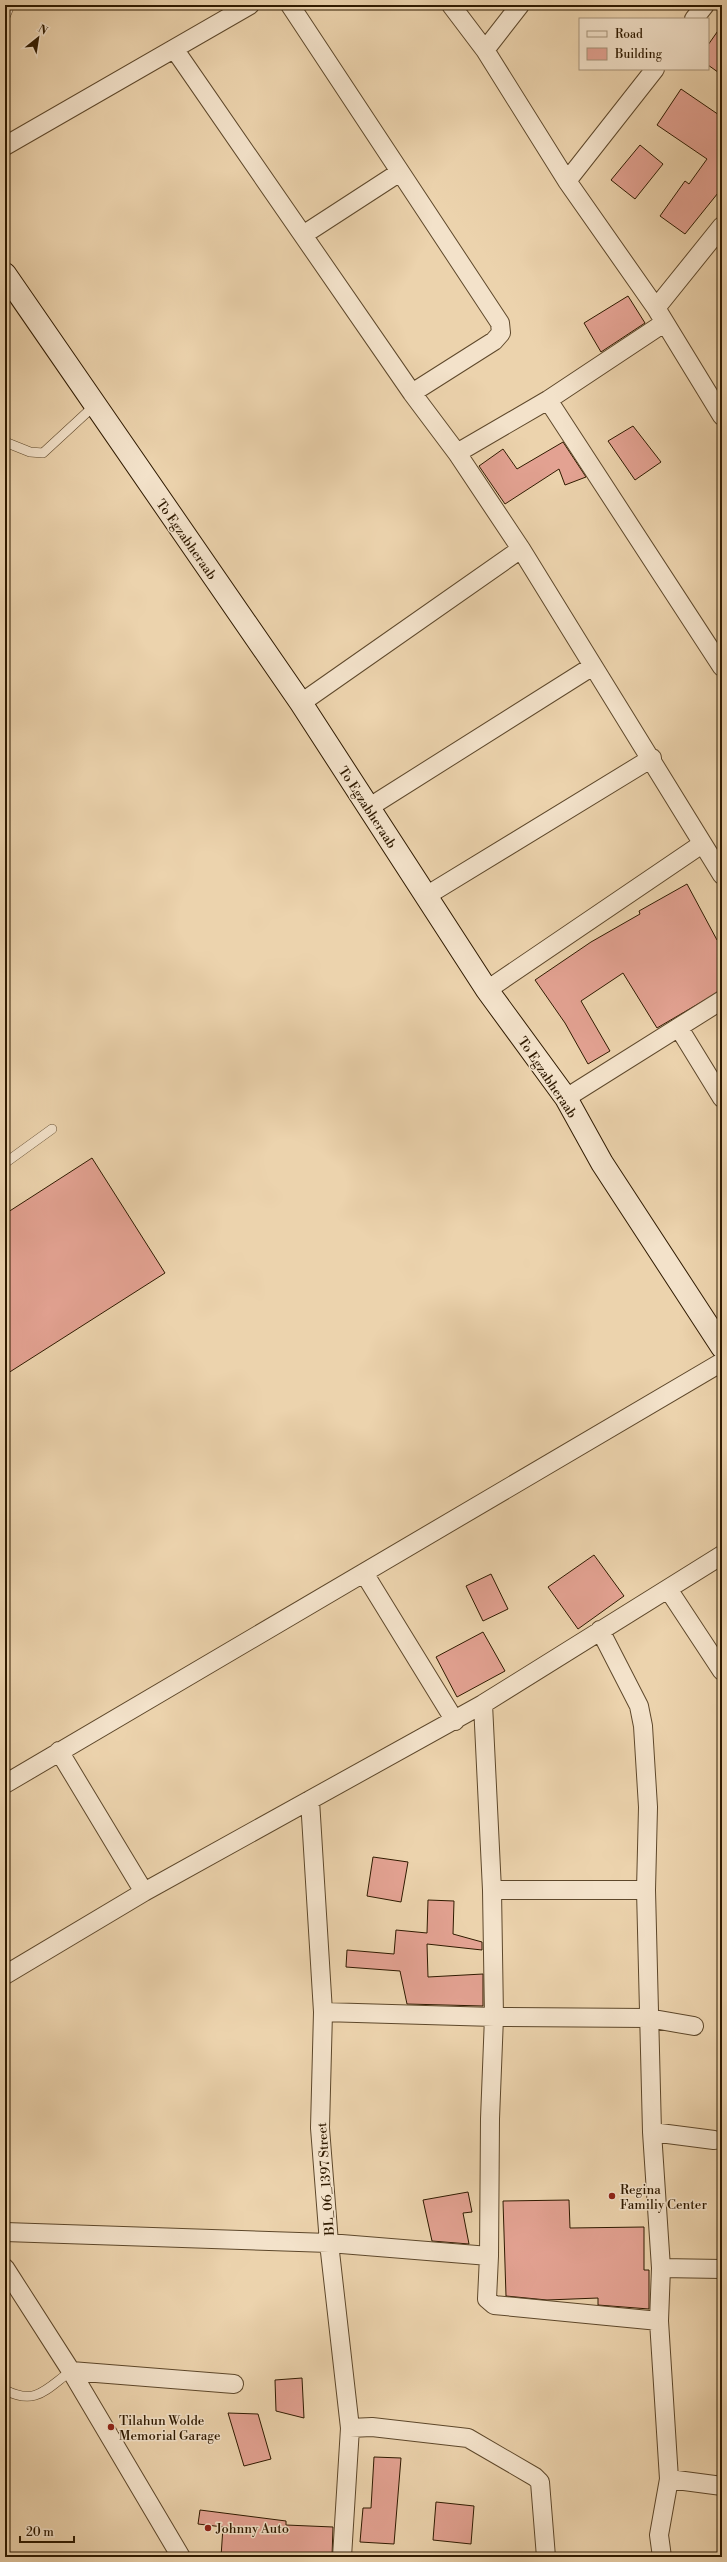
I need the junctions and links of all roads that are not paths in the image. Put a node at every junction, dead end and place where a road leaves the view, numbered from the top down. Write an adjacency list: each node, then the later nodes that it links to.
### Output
1 (10, 5): 7 (lane)
2 (250, 5): 9 (street)
3 (290, 5): 13 (street)
4 (452, 5): 10 (street)
5 (520, 5): 10 (street)
6 (705, 5): 8 (street)
7 (5, 17)
8 (695, 18)
9 (175, 50): 12 (street); 16 (street)
10 (485, 50): 14 (street)
11 (654, 70): 14 (street)
12 (5, 146)
13 (400, 172): 16 (street); 19 (street)
14 (567, 181): 18 (street)
15 (722, 226): 18 (street)
16 (303, 235): 19 (street)
17 (5, 274): 21 (main road, To Egzabheraab)
18 (660, 316): 20 (street); 22 (street)
19 (412, 393): 24 (street)
20 (548, 400): 24 (street); 27 (street)
21 (95, 405): 23 (lane); 28 (main road, To Egzabheraab)
22 (722, 416)
23 (5, 442)
24 (458, 453): 25 (street)
25 (521, 549): 26 (street); 28 (street)
26 (593, 666): 29 (street); 30 (street)
27 (722, 667)
28 (301, 703): 30 (main road, To Egzabheraab)
29 (652, 758): 31 (street); 33 (street)
30 (368, 808): 33 (main road, To Egzabheraab)
31 (702, 844): 32 (street); 34 (street)
32 (722, 875)
33 (426, 896): 34 (main road, To Egzabheraab)
34 (488, 990): 37 (main road, To Egzabheraab)
35 (722, 1000): 36 (street)
36 (680, 1028): 37 (street); 38 (street)
37 (566, 1098): 41 (main road, To Egzabheraab)
38 (722, 1098)
39 (52, 1129): 40 (lane)
40 (5, 1163)
41 (722, 1347)
42 (722, 1362): 44 (street)
43 (722, 1555): 45 (street)
44 (364, 1573): 49 (street); 50 (street)
45 (668, 1589): 46 (street); 47 (street)
46 (600, 1630): 48 (street); 54 (street)
47 (722, 1671)
48 (483, 1704): 49 (street); 53 (street)
49 (454, 1721): 52 (street)
50 (59, 1751): 51 (street); 55 (street)
51 (5, 1784)
52 (310, 1800): 55 (street); 57 (street, BL_06_1397 Street)
53 (492, 1890): 54 (street); 58 (street)
54 (646, 1890): 59 (street)
55 (144, 1892): 56 (street)
56 (5, 1975)
57 (322, 2012): 58 (street); 64 (street, BL_06_1397 Street)
58 (494, 2017): 59 (street); 65 (street)
59 (648, 2018): 60 (street); 61 (street)
60 (694, 2026)
61 (652, 2132): 62 (street); 67 (street)
62 (714, 2140)
63 (5, 2232): 64 (street)
64 (329, 2243): 65 (street); 73 (street, BL_06_1397 Street)
65 (489, 2256): 69 (street)
66 (5, 2268): 70 (street)
67 (661, 2268): 68 (street); 69 (street)
68 (722, 2269)
69 (659, 2321): 74 (street)
70 (71, 2371): 71 (street); 72 (lane); 76 (street)
71 (234, 2384)
72 (5, 2390)
73 (350, 2428): 77 (street, BL_06_1397 Street); 78 (street)
74 (669, 2479): 75 (street); 79 (street)
75 (722, 2486)
76 (182, 2557)
77 (342, 2557)
78 (546, 2557)
79 (662, 2557)

